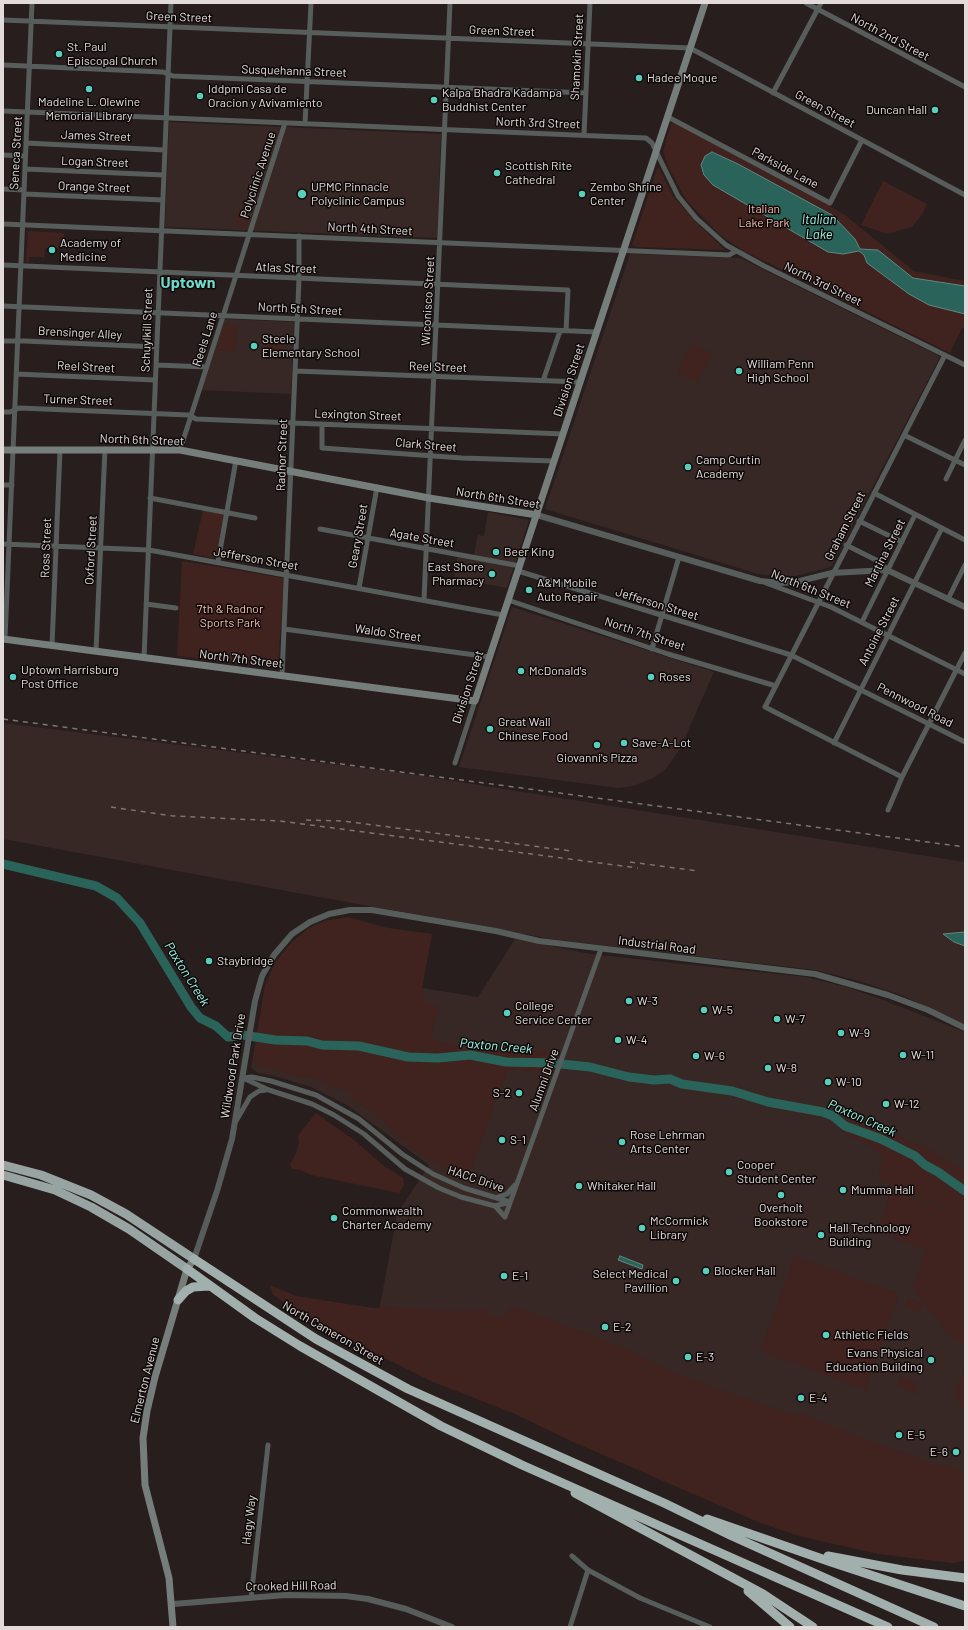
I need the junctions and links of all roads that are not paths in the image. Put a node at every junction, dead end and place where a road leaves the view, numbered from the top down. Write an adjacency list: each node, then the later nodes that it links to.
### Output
1 (32, 3): 11 (street, Seneca Street)
2 (171, 3): 12 (street, Schuylkill Street)
3 (311, 3): 13 (street)
4 (450, 3): 14 (street, Wiconisco Street)
5 (590, 3): 15 (street, Shamokin Street)
6 (705, 3): 16 (main road, Division Street)
7 (806, 3): 9 (street, North 2nd Street)
8 (821, 3): 9 (street)
9 (818, 9): 21 (street, North 2nd Street); 24 (street)
10 (3, 20): 11 (street, Green Street)
11 (31, 21): 12 (street, Green Street); 18 (street, Seneca Street)
12 (170, 27): 13 (street, Green Street); 19 (street, Schuylkill Street)
13 (309, 33): 14 (street, Green Street); 20 (street)
14 (449, 38): 15 (street, Green Street); 22 (street, Wiconisco Street)
15 (588, 44): 16 (street, Green Street); 23 (street, Shamokin Street)
16 (690, 48): 24 (street, Green Street); 27 (main road, Division Street)
17 (3, 65): 18 (street, Susquehanna Street)
18 (29, 66): 19 (street, Susquehanna Street); 26 (street, Seneca Street)
19 (168, 74): 20 (street, Susquehanna Street); 28 (street, Schuylkill Street)
20 (307, 81): 22 (street, Susquehanna Street); 30 (street)
21 (965, 87)
22 (447, 88): 23 (street, Susquehanna Street); 31 (street, Wiconisco Street)
23 (586, 93): 32 (street, Shamokin Street)
24 (773, 93): 33 (street, Green Street)
25 (3, 111): 26 (street, North 3rd Street)
26 (27, 112): 28 (street, North 3rd Street); 34 (street, Seneca Street)
27 (668, 117): 33 (street, Parkside Lane); 36 (main road, Division Street)
28 (167, 118): 29 (street, North 3rd Street); 35 (street, Schuylkill Street)
29 (285, 123): 30 (street, North 3rd Street); 48 (street, Polyclinic Avenue)
30 (305, 124): 31 (street, North 3rd Street)
31 (445, 130): 32 (street, North 3rd Street); 50 (street, Wiconisco Street)
32 (584, 135): 36 (street, North 3rd Street)
33 (862, 140): 43 (street, Green Street)
34 (26, 143): 35 (street, James Street); 38 (street, Seneca Street)
35 (165, 150): 40 (street, Schuylkill Street)
36 (656, 151): 51 (main road, Division Street); 52 (street, North 3rd Street)
37 (3, 155): 38 (street)
38 (25, 156): 39 (street, Seneca Street)
39 (25, 169): 40 (street, Logan Street); 42 (street, Seneca Street)
40 (164, 175): 44 (street, Schuylkill Street)
41 (3, 189): 42 (street, Orange Street)
42 (24, 192): 44 (street, Orange Street); 46 (street, Seneca Street)
43 (965, 195)
44 (163, 200): 47 (street, Schuylkill Street)
45 (3, 224): 46 (street, North 4th Street)
46 (22, 225): 47 (street, North 4th Street); 54 (street, Seneca Street)
47 (161, 231): 48 (street, North 4th Street); 55 (street, Schuylkill Street)
48 (250, 234): 49 (street, North 4th Street); 56 (street, Reels Lane)
49 (299, 236): 50 (street, North 4th Street); 57 (street, Radnor Street)
50 (440, 242): 51 (street, North 4th Street); 58 (street, Wiconisco Street)
51 (623, 251): 52 (street, North 4th Street); 67 (main road, Division Street)
52 (736, 251): 71 (street, North 3rd Street)
53 (3, 265): 54 (street, Atlas Street)
54 (21, 266): 55 (street, Atlas Street); 60 (street, Seneca Street)
55 (160, 271): 56 (street, Atlas Street); 61 (street, Schuylkill Street)
56 (236, 275): 57 (street, Atlas Street); 62 (street, Reels Lane)
57 (299, 279): 58 (street, Atlas Street); 63 (street, Radnor Street)
58 (439, 284): 64 (street, Wiconisco Street); 66 (street, Atlas Street)
59 (3, 306): 60 (street, North 5th Street)
60 (19, 307): 61 (street, North 5th Street); 69 (street, Seneca Street)
61 (158, 313): 62 (street, North 5th Street); 70 (street, Schuylkill Street)
62 (223, 316): 63 (street, North 5th Street); 74 (street, Reels Lane)
63 (297, 319): 64 (street, North 5th Street); 75 (street, Radnor Street)
64 (437, 325): 65 (street, North 5th Street); 77 (street, Wiconisco Street)
65 (560, 331): 66 (street, North 5th Street); 79 (street)
66 (566, 331): 67 (street, North 5th Street)
67 (596, 332): 80 (main road, Division Street)
68 (3, 341): 69 (street, Brensinger Alley)
69 (18, 342): 70 (street, Brensinger Alley); 76 (street, Seneca Street)
70 (157, 346): 72 (street, Schuylkill Street)
71 (945, 355): 73 (street, North 3rd Street); 89 (street, Graham Street)
72 (156, 365): 74 (street); 78 (street, Schuylkill Street)
73 (965, 365)
74 (207, 367): 84 (street, Reels Lane)
75 (295, 372): 77 (street, Reel Street); 85 (street, Radnor Street)
76 (16, 374): 78 (street, Reel Street); 81 (street, Seneca Street)
77 (434, 377): 79 (street, Reel Street); 87 (street, Wiconisco Street)
78 (155, 380): 83 (street, Schuylkill Street)
79 (543, 381): 80 (street, Reel Street)
80 (580, 382): 88 (main road, Division Street)
81 (14, 409): 82 (street, Turner Street); 83 (street, Turner Street); 94 (street, Seneca Street)
82 (3, 412)
83 (154, 413): 84 (street, Lexington Street); 92 (street, Schuylkill Street)
84 (191, 416): 85 (street, Lexington Street); 96 (street, Reels Lane)
85 (293, 422): 86 (street, Lexington Street); 102 (street, Radnor Street)
86 (322, 424): 87 (street, Lexington Street); 97 (street, Clark Street)
87 (432, 428): 88 (street, Lexington Street); 97 (street, Wiconisco Street)
88 (563, 434): 100 (main road, Division Street)
89 (904, 435): 99 (street); 107 (street, Graham Street)
90 (965, 440): 99 (street)
91 (105, 449): 92 (main road, North 6th Street); 95 (main road, North 6th Street); 124 (street, Oxford Street)
92 (152, 449): 96 (main road, North 6th Street); 108 (street, Schuylkill Street)
93 (3, 450): 94 (main road, North 6th Street)
94 (13, 450): 95 (main road, North 6th Street); 105 (street, Seneca Street)
95 (60, 450): 123 (street, Ross Street)
96 (180, 450): 98 (main road, North 6th Street)
97 (431, 456): 100 (street, Clark Street); 109 (street, Wiconisco Street)
98 (236, 460): 102 (main road, North 6th Street); 110 (street)
99 (955, 460): 101 (street); 103 (street)
100 (554, 461): 111 (main road, Division Street)
101 (965, 465)
102 (291, 471): 106 (main road, North 6th Street); 133 (street, Radnor Street)
103 (946, 479)
104 (3, 485): 105 (street)
105 (12, 485): 121 (street, Seneca Street)
106 (377, 487): 109 (main road, North 6th Street); 117 (street, Geary Street)
107 (874, 494): 112 (street); 114 (street, Graham Street)
108 (150, 498): 110 (street); 126 (street, Schuylkill Street)
109 (429, 498): 111 (main road, North 6th Street); 125 (street, Wiconisco Street)
110 (227, 512): 113 (street); 128 (street)
111 (536, 515): 127 (street, North 6th Street); 130 (main road, Division Street)
112 (915, 515): 115 (street); 119 (street, Martina Street)
113 (255, 518)
114 (859, 521): 119 (street); 122 (street, Graham Street)
115 (942, 528): 118 (street); 135 (street, Antoine Street)
116 (320, 529): 117 (street, Agate Street)
117 (368, 538): 125 (street, Agate Street); 136 (street, Geary Street)
118 (965, 540)
119 (902, 542): 131 (street, Martina Street)
120 (3, 544): 121 (street, Jefferson Street)
121 (9, 545): 123 (street, Jefferson Street); 149 (street, Seneca Street)
122 (846, 545): 131 (street); 132 (street, Graham Street)
123 (56, 546): 124 (street, Jefferson Street); 150 (street, Ross Street)
124 (101, 548): 126 (street, Jefferson Street); 152 (street, Oxford Street)
125 (427, 549): 130 (street, Agate Street); 138 (street, Wiconisco Street)
126 (148, 550): 128 (street, Jefferson Street); 141 (street, Schuylkill Street)
127 (679, 557): 134 (street, North 6th Street); 145 (street)
128 (218, 562): 133 (street, Jefferson Street)
129 (965, 565): 137 (street)
130 (519, 569): 139 (main road, Division Street); 145 (street, Jefferson Street)
131 (888, 570): 132 (street); 135 (street); 146 (street, Martina Street)
132 (832, 573): 134 (street); 140 (street, Graham Street)
133 (287, 575): 136 (street, Jefferson Street); 147 (street, Radnor Street)
134 (760, 581): 140 (street, North 6th Street)
135 (915, 582): 137 (street); 148 (street, Antoine Street)
136 (359, 588): 138 (street, Jefferson Street)
137 (948, 599): 142 (street)
138 (424, 600): 144 (street, Jefferson Street)
139 (508, 600): 144 (main road, Division Street); 151 (street, North 7th Street)
140 (818, 602): 146 (street, North 6th Street); 154 (street, Graham Street)
141 (146, 604): 143 (street); 156 (street, Schuylkill Street)
142 (965, 607)
143 (176, 608)
144 (503, 615): 155 (main road, Division Street)
145 (662, 615): 151 (street); 154 (street, Jefferson Street)
146 (862, 622): 148 (street, North 6th Street)
147 (284, 629): 155 (street, Waldo Street); 159 (street, Radnor Street)
148 (888, 635): 157 (street, North 6th Street); 161 (street, Antoine Street)
149 (4, 639): 150 (main road, North 7th Street)
150 (52, 646): 152 (main road, North 7th Street)
151 (652, 649): 160 (street, North 7th Street)
152 (96, 651): 156 (main road, North 7th Street)
153 (965, 653): 157 (street)
154 (791, 655): 160 (street, Graham Street); 161 (street, Pennwood Road)
155 (490, 657): 162 (main road, Division Street)
156 (144, 658): 159 (main road, North 7th Street)
157 (956, 670): 158 (street, North 6th Street); 163 (street)
158 (965, 674)
159 (282, 676): 162 (main road, North 7th Street)
160 (776, 686): 164 (street, Graham Street)
161 (861, 690): 163 (street, Pennwood Road); 164 (street, Antoine Street)
162 (475, 701): 166 (street, Division Street)
163 (929, 724): 165 (street, Pennwood Road); 167 (street)
164 (834, 742): 167 (street)
165 (965, 742)
166 (455, 763)
167 (902, 777): 168 (street)
168 (888, 810)
169 (339, 911): 170 (street, Industrial Road); 172 (street, Wildwood Park Drive)
170 (601, 949): 171 (street, Industrial Road); 177 (street, Alumni Drive)
171 (965, 1028)
172 (243, 1078): 173 (street, HACC Drive); 174 (street, Wildwood Park Drive); 178 (street, HACC Drive)
173 (269, 1090): 174 (street); 180 (street, HACC Drive)
174 (235, 1122): 181 (street, Wildwood Park Drive)
175 (3, 1165): 181 (highway, North Cameron Street)
176 (3, 1175): 182 (highway)
177 (517, 1183): 178 (street); 179 (street, Alumni Drive)
178 (498, 1197): 179 (street, HACC Drive)
179 (510, 1202): 180 (street, HACC Drive); 180 (street, Alumni Drive)
180 (496, 1206)
181 (194, 1259): 182 (main road, Elmerton Avenue); 187 (highway, North Cameron Street)
182 (187, 1269): 183 (highway); 184 (main road, Elmerton Avenue)
183 (210, 1287): 184 (highway); 186 (highway)
184 (178, 1300): 194 (main road, Elmerton Avenue)
185 (268, 1445): 193 (street, Hagy Way)
186 (522, 1465): 191 (highway); 202 (highway)
187 (664, 1503): 188 (highway); 203 (highway)
188 (788, 1546): 192 (highway); 195 (highway)
189 (572, 1556): 190 (street)
190 (588, 1570): 198 (street); 199 (street)
191 (719, 1570): 200 (highway); 201 (highway)
192 (965, 1578)
193 (250, 1598): 194 (street, Crooked Hill Road); 197 (street, Crooked Hill Road)
194 (172, 1604): 196 (main road, Elmerton Avenue)
195 (965, 1606)
196 (173, 1627)
197 (452, 1627)
198 (570, 1627)
199 (710, 1627)
200 (790, 1627)
201 (813, 1627)
202 (888, 1627)
203 (934, 1627)

